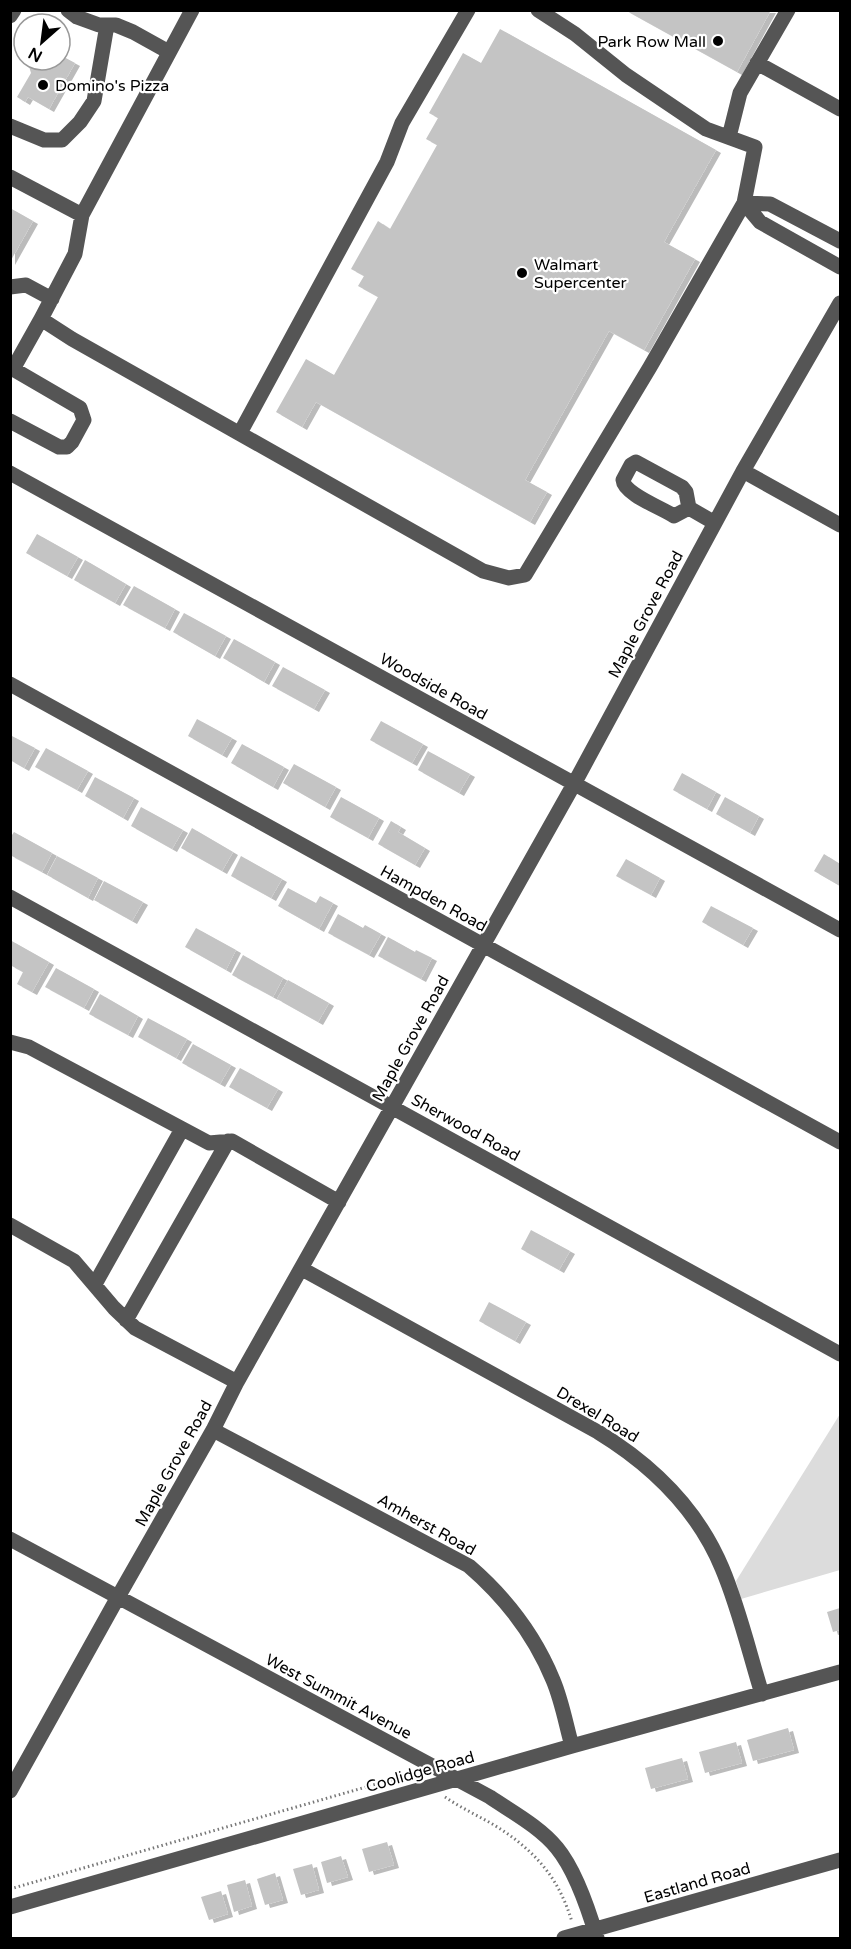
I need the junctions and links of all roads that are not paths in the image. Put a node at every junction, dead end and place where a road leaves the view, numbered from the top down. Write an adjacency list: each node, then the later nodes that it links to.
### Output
1 (14, 10): 7 (street)
2 (68, 10): 8 (street)
3 (192, 10): 9 (street)
4 (468, 10): 25 (street)
5 (538, 10): 13 (street)
6 (788, 10): 10 (street)
7 (10, 16)
8 (107, 25): 9 (street); 12 (street)
9 (170, 52): 16 (street)
10 (757, 63): 11 (street); 13 (street)
11 (840, 109)
12 (10, 126)
13 (729, 137): 15 (street)
14 (10, 177): 16 (street)
15 (744, 203): 17 (street); 18 (street); 25 (street)
16 (82, 215): 20 (street)
17 (840, 241)
18 (840, 267)
19 (10, 287): 20 (street)
20 (52, 299): 22 (street)
21 (840, 303): 26 (street, Maple Grove Road)
22 (41, 319): 23 (street); 25 (street)
23 (12, 369): 24 (street)
24 (10, 421)
25 (240, 433)
26 (743, 471): 29 (street, Maple Grove Road); 30 (street)
27 (10, 473): 32 (street, Woodside Road)
28 (689, 508): 29 (street)
29 (715, 523): 32 (street, Maple Grove Road)
30 (840, 525)
31 (10, 684): 35 (street, Hampden Road)
32 (574, 784): 34 (street, Woodside Road); 35 (street, Maple Grove Road)
33 (10, 897): 37 (street, Sherwood Road)
34 (840, 930)
35 (483, 945): 37 (street, Maple Grove Road); 40 (street, Hampden Road)
36 (10, 1042): 38 (street)
37 (392, 1107): 41 (street, Maple Grove Road); 46 (street, Sherwood Road)
38 (182, 1129): 39 (street); 44 (street)
39 (228, 1142): 41 (street); 45 (street)
40 (840, 1142)
41 (339, 1202): 43 (street, Maple Grove Road)
42 (10, 1225): 44 (street)
43 (302, 1269): 47 (street, Maple Grove Road); 52 (street, Drexel Road)
44 (95, 1284): 45 (street)
45 (126, 1320): 47 (street)
46 (840, 1354)
47 (237, 1382): 48 (street, Maple Grove Road)
48 (213, 1430): 50 (street, Maple Grove Road); 53 (street, Amherst Road)
49 (10, 1539): 50 (street, West Summit Avenue)
50 (118, 1597): 54 (street, West Summit Avenue); 55 (street, Maple Grove Road)
51 (840, 1672): 52 (street, Coolidge Road)
52 (762, 1694): 53 (street, Coolidge Road)
53 (572, 1746): 54 (street, Coolidge Road)
54 (456, 1780): 57 (street, Coolidge Road); 58 (street, West Summit Avenue)
55 (10, 1791)
56 (840, 1860): 58 (street, Eastland Road)
57 (10, 1907)
58 (595, 1934): 59 (street, Eastland Road)
59 (570, 1937)

